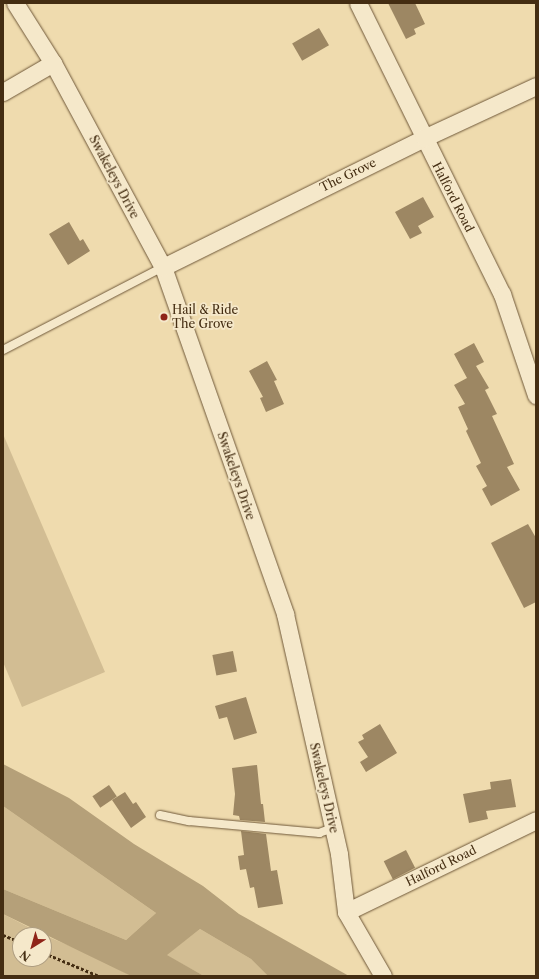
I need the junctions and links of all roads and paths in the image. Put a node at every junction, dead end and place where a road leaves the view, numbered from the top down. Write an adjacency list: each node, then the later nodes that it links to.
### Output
1 (15, 3): 3 (street, Swakeleys Drive)
2 (358, 3): 6 (street, Halford Road)
3 (53, 63): 5 (street); 7 (street, Swakeleys Drive)
4 (536, 86): 6 (street, The Grove)
5 (3, 92)
6 (424, 138): 7 (street, The Grove); 9 (street, Halford Road)
7 (162, 267): 8 (lane); 12 (street, Swakeleys Drive)
8 (3, 350)
9 (536, 395)
10 (160, 815): 12 (lane)
11 (536, 820): 13 (street, Halford Road)
12 (333, 828): 13 (street, Swakeleys Drive)
13 (346, 912): 16 (street, Swakeleys Drive)
14 (52, 956): 15 (path)
15 (99, 976)
16 (383, 976)

